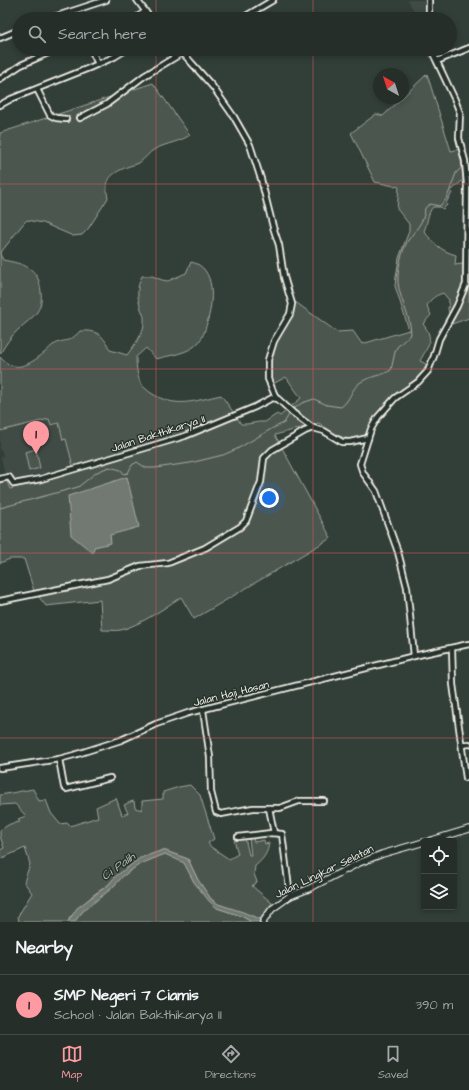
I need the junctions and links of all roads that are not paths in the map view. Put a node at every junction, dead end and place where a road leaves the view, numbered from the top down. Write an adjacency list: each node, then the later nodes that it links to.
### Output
1 (106, 0): 5 (street)
2 (137, 0): 6 (street)
3 (273, 0): 7 (street)
4 (429, 0): 8 (street)
5 (69, 12)
6 (145, 12)
7 (253, 12)
8 (429, 12)
9 (12, 33): 10 (street)
10 (0, 38)
11 (469, 48): 12 (street)
12 (457, 53)
13 (41, 56): 22 (street)
14 (94, 56): 21 (street)
15 (116, 56): 21 (street)
16 (174, 56): 25 (street)
17 (185, 56): 28 (street)
18 (434, 56): 20 (street)
19 (449, 56): 20 (street)
20 (437, 61): 27 (street)
21 (98, 64): 23 (street)
22 (0, 79)
23 (37, 89): 24 (street); 26 (street)
24 (0, 105)
25 (80, 118)
26 (66, 119)
27 (467, 284): 30 (street)
28 (276, 398): 29 (street); 31 (street, Jalan Bakthikarya II)
29 (313, 428): 30 (street); 32 (street)
30 (368, 438): 35 (street)
31 (0, 478)
32 (0, 601)
33 (469, 644): 34 (street, Jalan Haji Hasan)
34 (452, 648): 35 (street, Jalan Haji Hasan); 38 (street)
35 (414, 656): 36 (street, Jalan Haji Hasan)
36 (203, 710): 39 (street, Jalan Haji Hasan); 44 (street)
37 (469, 744): 38 (street)
38 (462, 745): 42 (street)
39 (58, 760): 40 (street, Jalan Haji Hasan); 41 (street)
40 (0, 768)
41 (110, 778)
42 (466, 778)
43 (324, 801): 44 (street)
44 (269, 808): 46 (street)
45 (469, 829): 48 (street)
46 (274, 833): 47 (street); 50 (street)
47 (238, 837)
48 (439, 838)
49 (421, 843): 50 (street, Jalan Lingkar Selatan)
50 (290, 896): 51 (street, Jalan Lingkar Selatan)
51 (263, 922)

